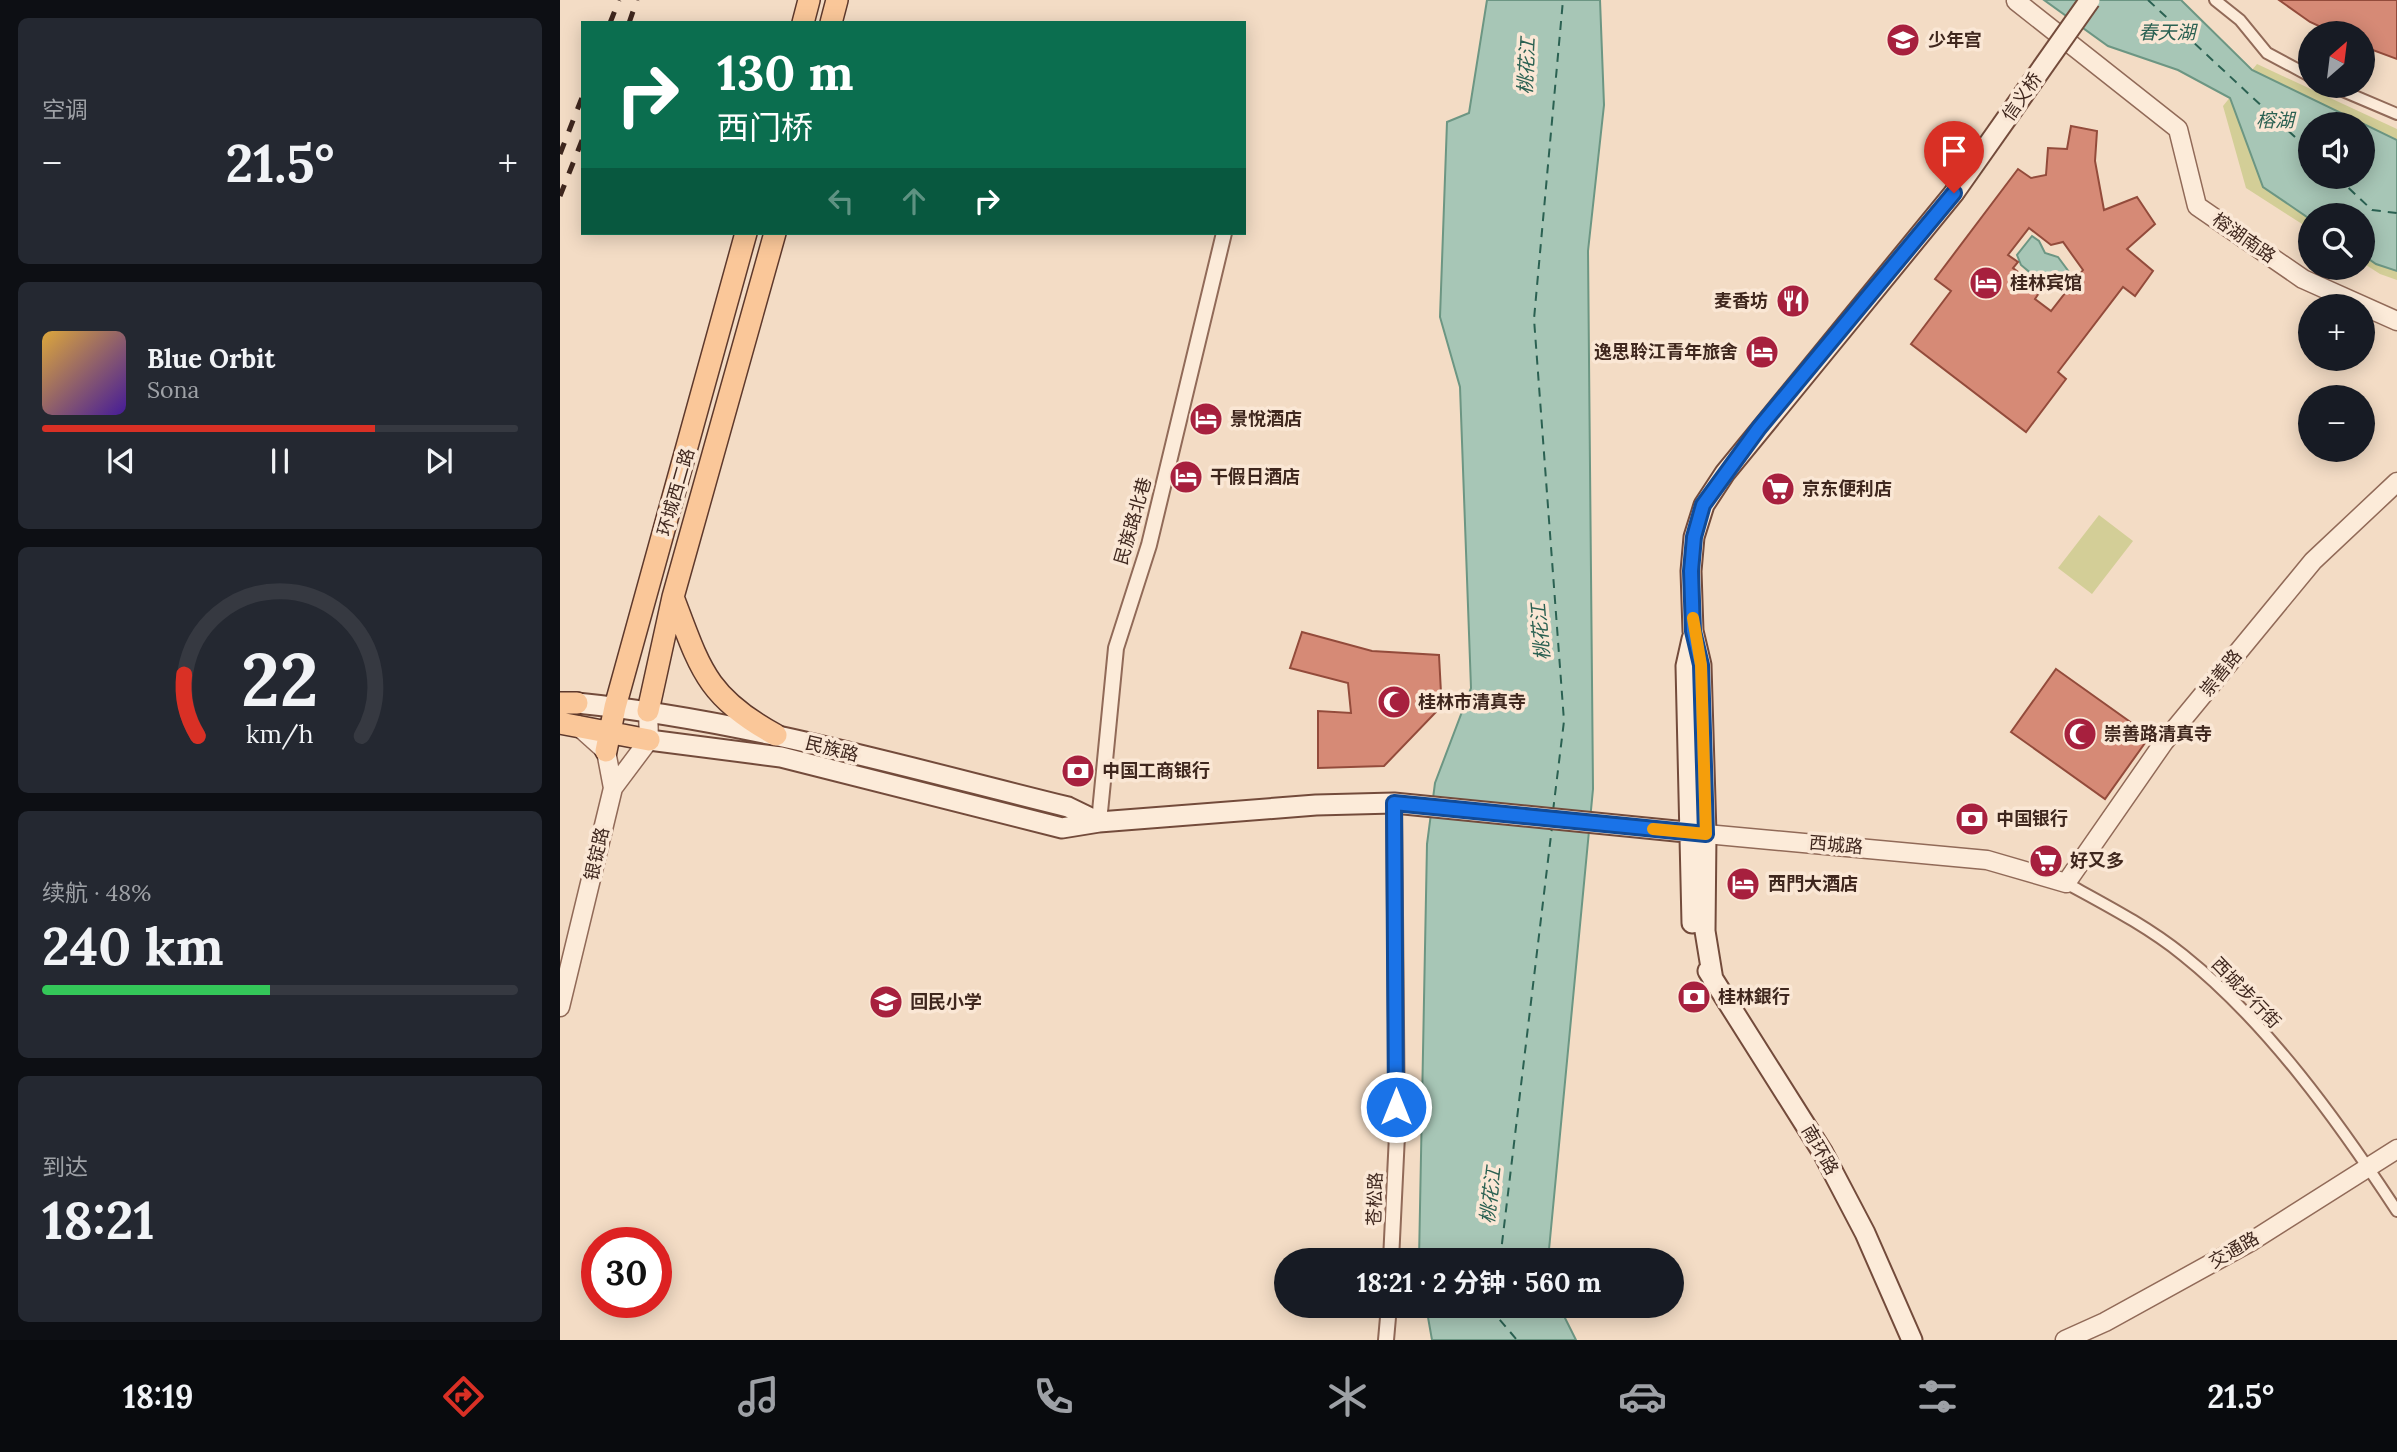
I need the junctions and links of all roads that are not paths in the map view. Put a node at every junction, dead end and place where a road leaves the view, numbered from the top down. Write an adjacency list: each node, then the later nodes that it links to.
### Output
1 (809, 0): 6 (main road)
2 (837, 0): 7 (main road)
3 (2090, 0): 17 (main road, 信义桥, bridge)
4 (2215, 0): 8 (street)
5 (2016, 1): 14 (street, 榕湖南路)
6 (804, 21)
7 (832, 21)
8 (2298, 70)
9 (2359, 98): 10 (street)
10 (2397, 114)
11 (745, 235): 18 (main road, 环城西二路)
12 (774, 235): 16 (main road, 环城西二路)
13 (1224, 235): 26 (street, 民族路北巷)
14 (2397, 321)
15 (2397, 482): 29 (street, 崇善路)
16 (673, 597): 19 (main road, 环城西二路); 21 (main road)
17 (1693, 631): 28 (main road, 南环路)
18 (615, 707): 19 (main road, 民族路); 20 (main road, 民族路); 23 (main road, 环城西二路)
19 (648, 711): 21 (main road, 民族路); 22 (street)
20 (568, 713): 23 (main road, 民族路)
21 (776, 735): 26 (main road, 民族路)
22 (649, 740): 23 (main road, 民族路); 24 (street, 银锭路); 26 (main road, 民族路)
23 (608, 741): 24 (street)
24 (613, 788): 30 (street, 银锭路)
25 (1394, 803): 26 (main road, 民族路); 27 (main road, 民族路); 34 (street, 苍松路)
26 (1099, 822)
27 (1603, 825): 28 (main road, 西城路)
28 (1698, 833): 29 (street, 西城路); 36 (main road, 南环路)
29 (2066, 883): 32 (street, 西城步行街)
30 (560, 1007)
31 (2397, 1149): 32 (street, 交通路)
32 (2367, 1166): 33 (street); 38 (street, 交通路)
33 (2397, 1211)
34 (1392, 1248)
35 (1388, 1318): 37 (street)
36 (1909, 1337)
37 (1386, 1340)
38 (2065, 1340)

